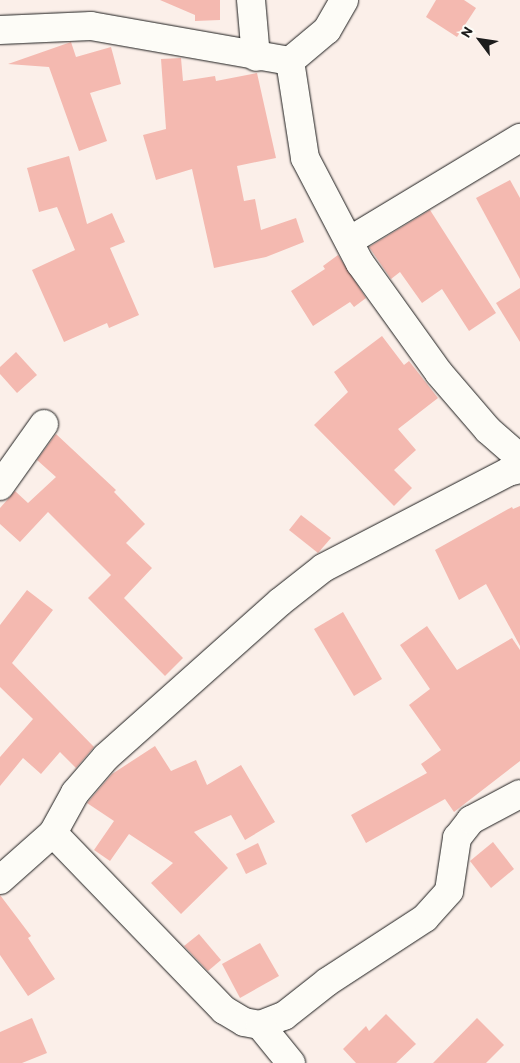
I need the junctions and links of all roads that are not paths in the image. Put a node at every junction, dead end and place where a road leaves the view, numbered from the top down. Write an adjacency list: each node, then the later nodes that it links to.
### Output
1 (251, 0): 4 (street)
2 (344, 0): 5 (street)
3 (1, 27): 4 (street)
4 (256, 57): 5 (street)
5 (290, 61): 7 (street)
6 (520, 138): 7 (street)
7 (349, 241): 9 (street)
8 (44, 424): 11 (street)
9 (520, 458)
10 (520, 469): 13 (street)
11 (0, 486)
12 (520, 794): 15 (street)
13 (53, 833): 14 (street); 15 (street)
14 (0, 880)
15 (260, 1025): 16 (street)
16 (291, 1063)

